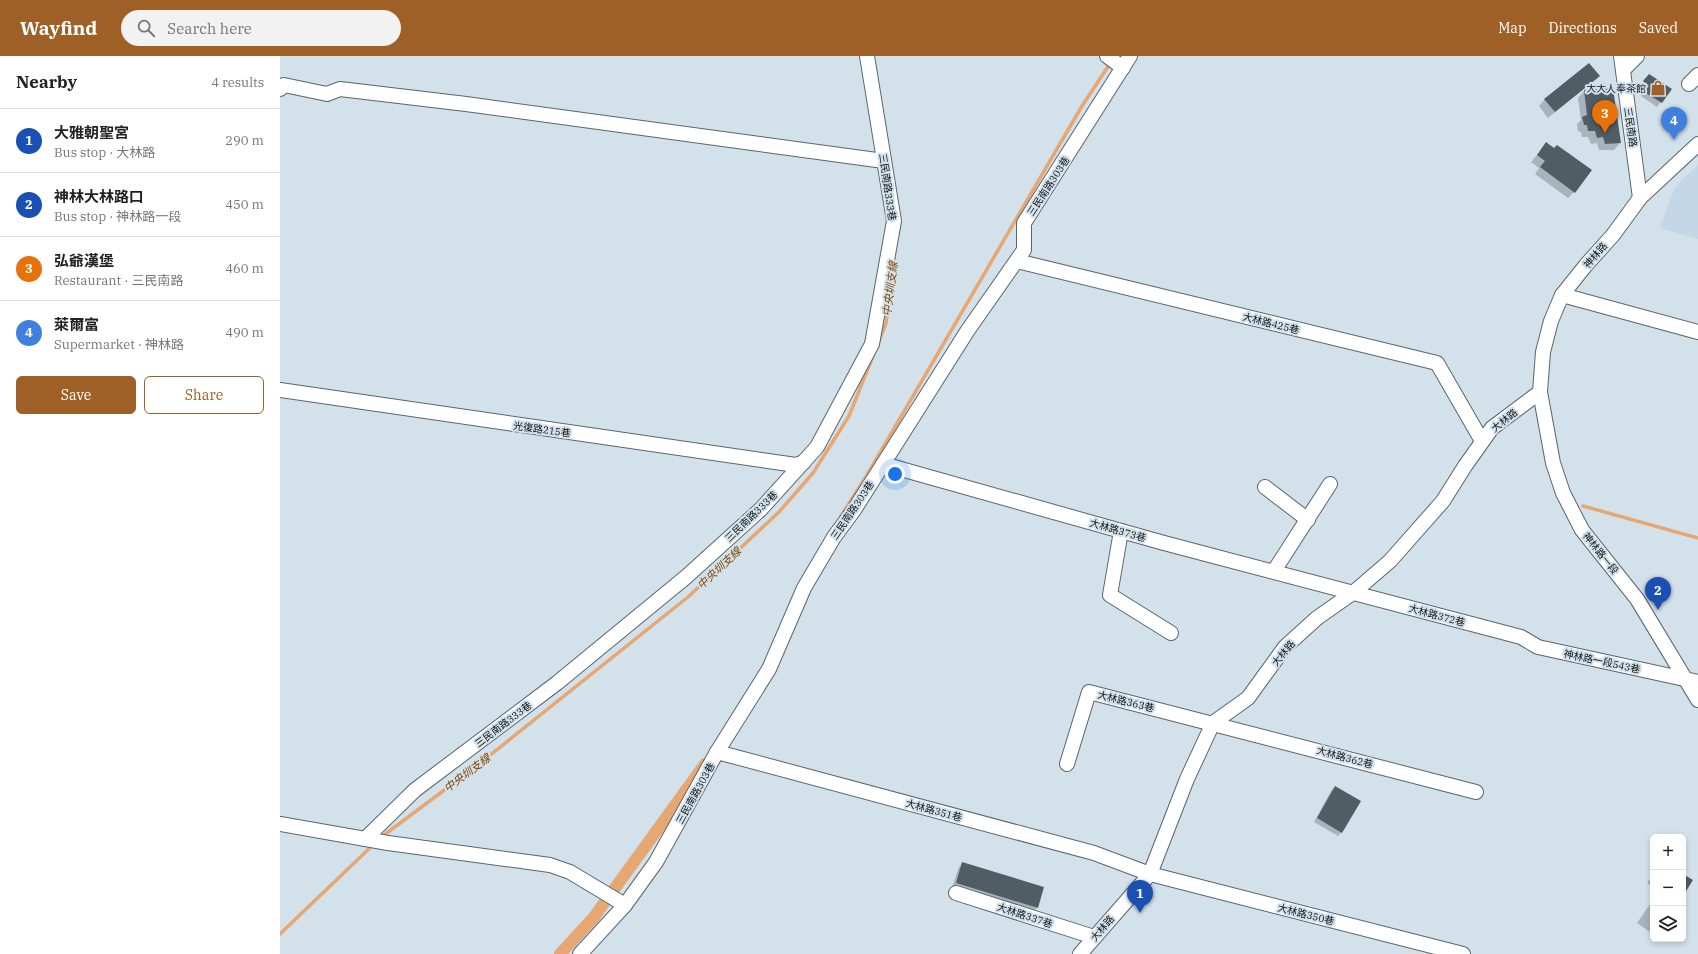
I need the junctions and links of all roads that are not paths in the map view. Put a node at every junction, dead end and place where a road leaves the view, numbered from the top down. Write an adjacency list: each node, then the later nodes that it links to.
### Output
1 (867, 56): 9 (street, 三民南路333巷)
2 (1107, 56): 6 (street)
3 (1130, 56): 6 (street, 三民南路303巷)
4 (1637, 56): 5 (street)
5 (1622, 63): 10 (street, 三民南路)
6 (1122, 68): 11 (street, 三民南路303巷)
7 (280, 89): 9 (street)
8 (1698, 144): 10 (street, 神林路)
9 (884, 161): 17 (street, 三民南路333巷)
10 (1640, 198): 12 (street, 神林路)
11 (1017, 261): 16 (street, 大林路425巷); 18 (street, 三民南路303巷)
12 (1562, 295): 13 (street); 15 (street, 神林路)
13 (1698, 332)
14 (280, 390): 17 (street, 光復路215巷)
15 (1540, 392): 16 (street, 大林路); 27 (street, 神林路一段)
16 (1482, 441): 24 (street, 大林路)
17 (804, 462): 34 (street, 三民南路333巷)
18 (883, 464): 22 (street, 大林路373巷); 30 (street, 三民南路303巷)
19 (1330, 484): 21 (street)
20 (1265, 487): 21 (street)
21 (1308, 520): 23 (street)
22 (1121, 531): 23 (street, 大林路373巷); 25 (street)
23 (1274, 572): 24 (street, 大林路373巷)
24 (1354, 592): 26 (street, 大林路372巷); 29 (street, 大林路)
25 (1171, 633)
26 (1521, 637): 27 (street, 神林路一段543巷)
27 (1692, 680): 28 (street, 神林路一段)
28 (1698, 700)
29 (1213, 723): 31 (street, 大林路363巷); 32 (street, 大林路362巷); 35 (street, 大林路)
30 (717, 752): 35 (street, 大林路351巷); 37 (street, 三民南路303巷)
31 (1067, 764)
32 (1476, 792)
33 (280, 824): 34 (street)
34 (373, 840): 37 (street)
35 (1150, 874): 38 (street, 大林路); 41 (street, 大林路350巷)
36 (956, 893): 38 (street, 大林路337巷)
37 (624, 905): 39 (street, 三民南路303巷)
38 (1094, 937): 40 (street, 大林路)
39 (580, 954)
40 (1080, 954)
41 (1463, 954)

